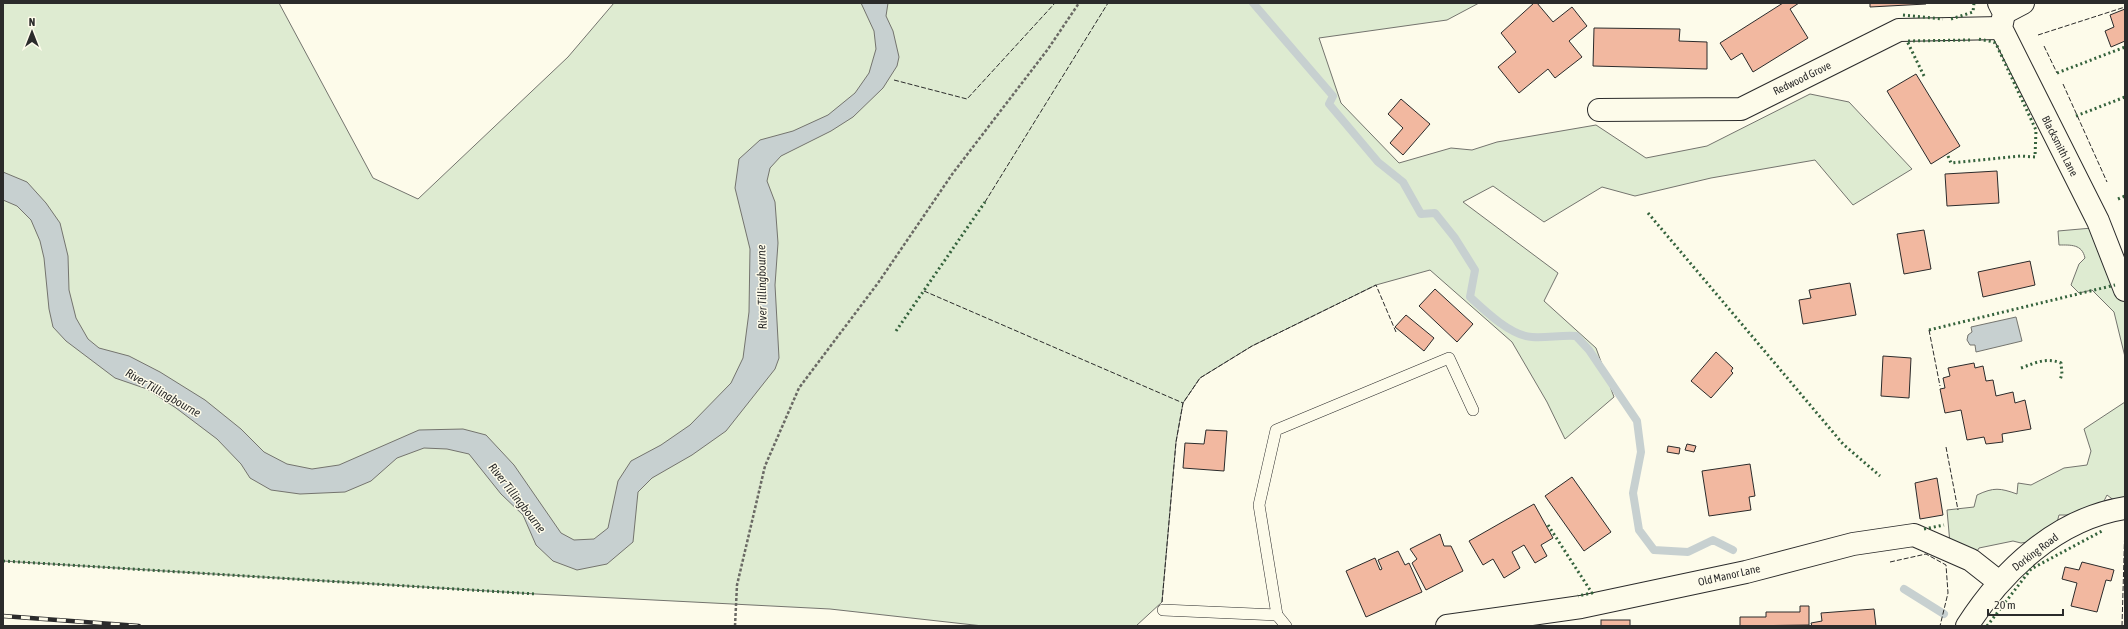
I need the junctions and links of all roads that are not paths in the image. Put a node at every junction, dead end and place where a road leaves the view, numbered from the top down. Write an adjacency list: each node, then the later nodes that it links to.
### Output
1 (2023, 3): 2 (street)
2 (2001, 15): 3 (street, Redwood Grove); 4 (street, Blacksmith Lane)
3 (1599, 110)
4 (2125, 290)
5 (1473, 410): 9 (lane)
6 (2125, 508): 7 (street, Dorking Road)
7 (1999, 582): 11 (street, Old Manor Lane); 12 (street, Dorking Road)
8 (1163, 610): 9 (lane)
9 (1277, 615): 10 (lane)
10 (1286, 626)
11 (1447, 626)
12 (1967, 626)

